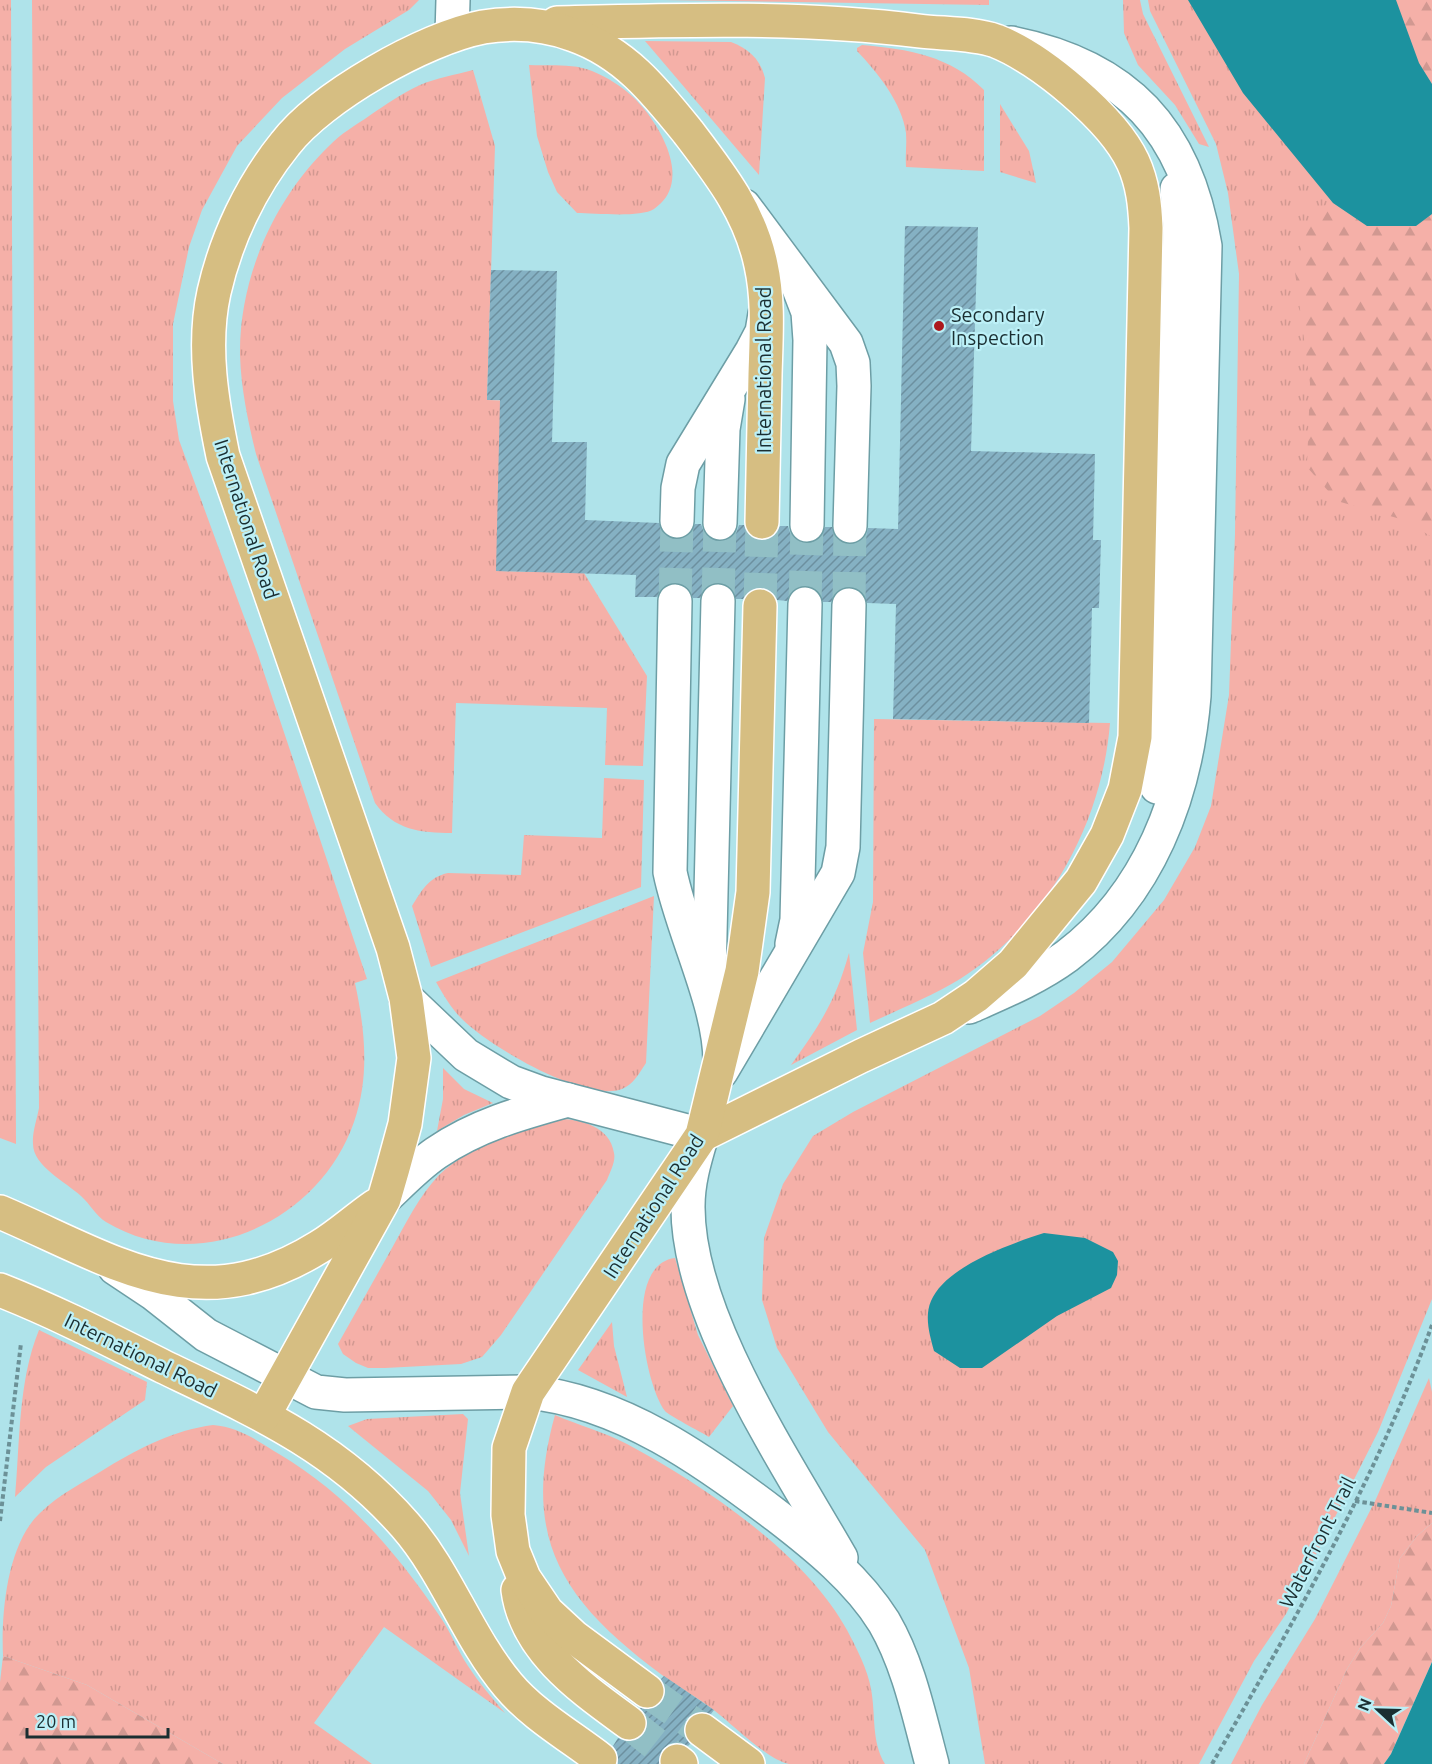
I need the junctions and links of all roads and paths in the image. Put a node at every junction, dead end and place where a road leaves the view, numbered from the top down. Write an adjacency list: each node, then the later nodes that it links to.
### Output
1 (453, 0): 3 (street)
2 (527, 24): 3 (main road, International Road); 4 (main road); 5 (main road, International Road)
3 (452, 35): 20 (main road, International Road)
4 (993, 40): 21 (main road); 21 (street)
5 (730, 188): 6 (street); 7 (main road, International Road)
6 (783, 257): 12 (street); 13 (street)
7 (767, 307): 8 (street); 10 (main road, International Road)
8 (738, 375): 9 (street); 11 (street)
9 (677, 521)
10 (762, 522)
11 (720, 523)
12 (807, 525)
13 (850, 526)
14 (675, 601): 22 (street)
15 (718, 601): 22 (street)
16 (805, 604): 19 (street)
17 (849, 605): 19 (street)
18 (760, 606): 23 (main road, International Road)
19 (783, 968): 24 (street)
20 (406, 998): 25 (street); 27 (main road, International Road)
21 (943, 1018): 26 (main road)
22 (715, 1019): 23 (street)
23 (720, 1064): 24 (main road, International Road)
24 (711, 1096): 26 (main road, International Road)
25 (570, 1100): 26 (street); 27 (street)
26 (702, 1135): 34 (main road, International Road); 40 (street)
27 (384, 1199): 29 (main road); 33 (main road, International Road)
28 (12, 1217): 29 (main road)
29 (104, 1260): 33 (street)
30 (8, 1293): 35 (main road, International Road)
31 (1432, 1325): 36 (path, Waterfront Trail)
32 (18, 1337): 38 (path)
33 (285, 1376): 34 (street); 35 (main road, International Road)
34 (528, 1392): 39 (main road, International Road); 40 (street)
35 (264, 1414): 44 (main road, International Road)
36 (1355, 1501): 37 (path); 47 (path, Waterfront Trail)
37 (1432, 1513)
38 (0, 1521)
39 (513, 1551): 41 (main road, International Road); 42 (main road)
40 (856, 1586): 46 (street)
41 (647, 1690)
42 (629, 1723)
43 (702, 1730): 45 (main road)
44 (600, 1759)
45 (748, 1764)
46 (932, 1764)
47 (1212, 1764)

